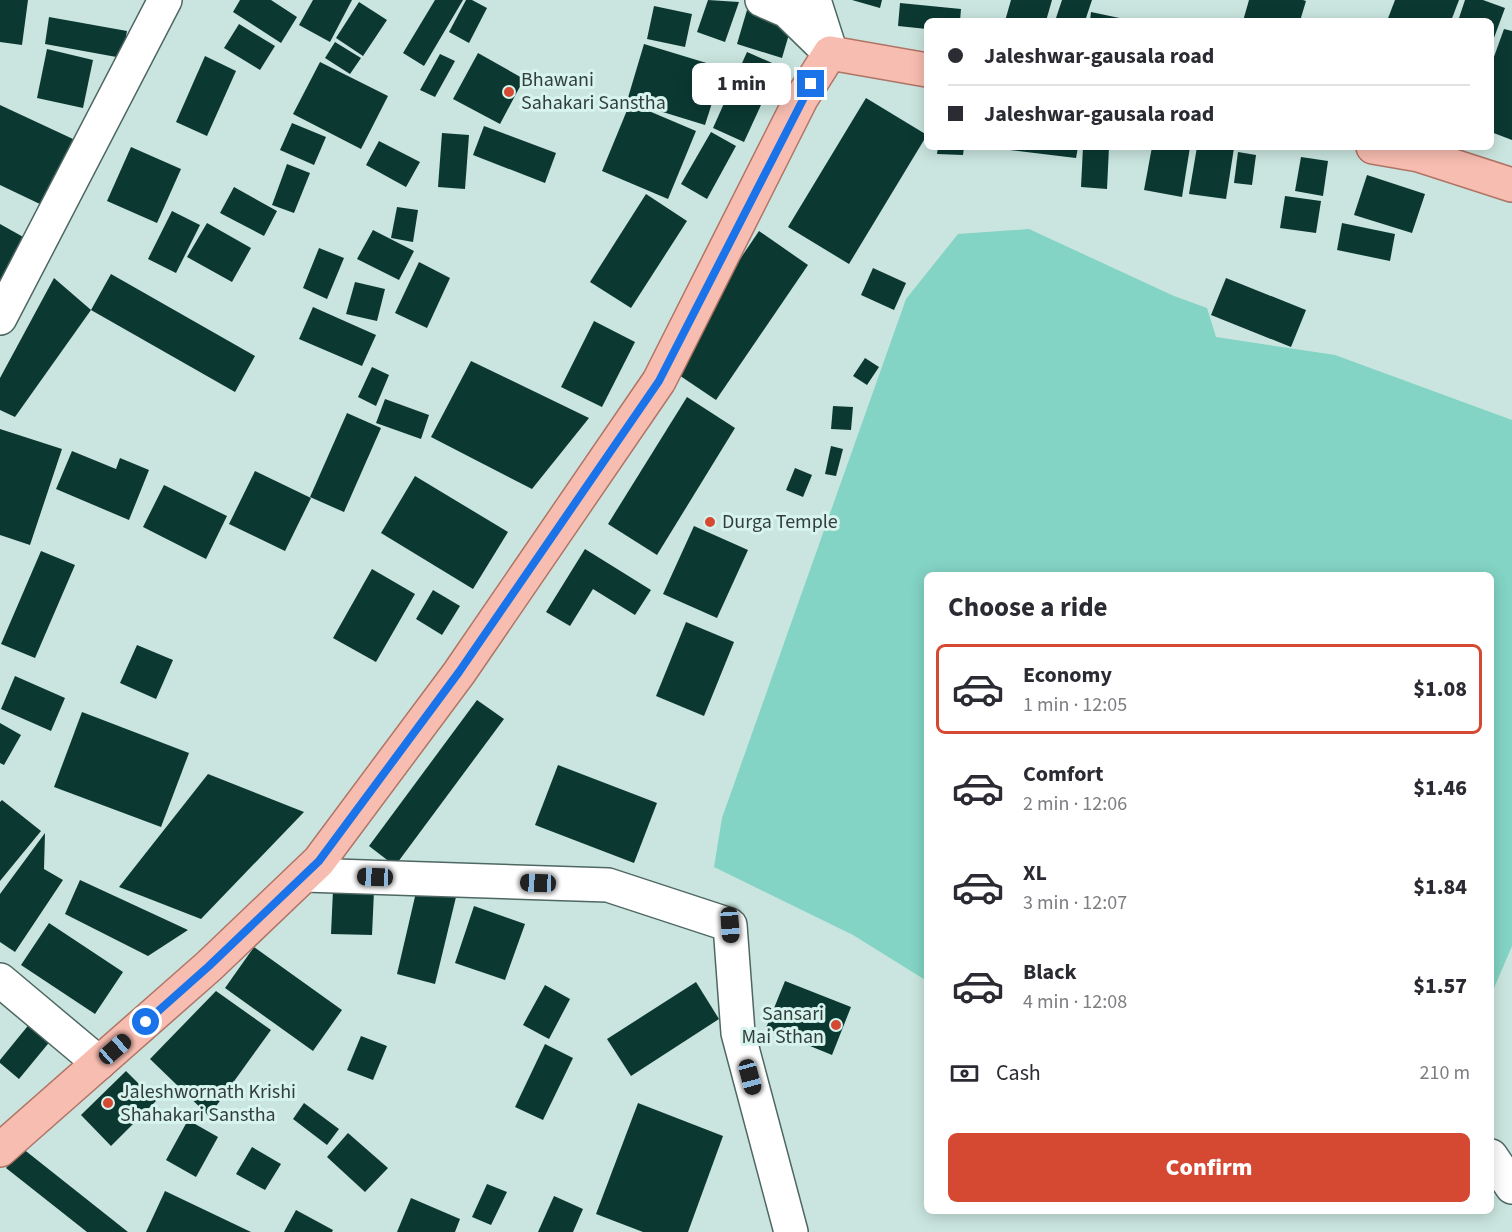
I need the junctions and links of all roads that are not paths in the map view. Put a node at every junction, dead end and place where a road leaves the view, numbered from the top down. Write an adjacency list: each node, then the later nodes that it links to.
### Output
1 (165, 0): 8 (street)
2 (762, 0): 4 (street)
3 (814, 0): 4 (street)
4 (830, 53): 5 (main road); 9 (main road)
5 (924, 69)
6 (1390, 150): 7 (main road)
7 (1512, 185)
8 (0, 318)
9 (305, 875): 11 (main road); 15 (street)
10 (0, 980): 11 (street)
11 (99, 1063): 12 (main road)
12 (0, 1150)
13 (1494, 1160): 14 (street)
14 (1512, 1187)
15 (791, 1232)

